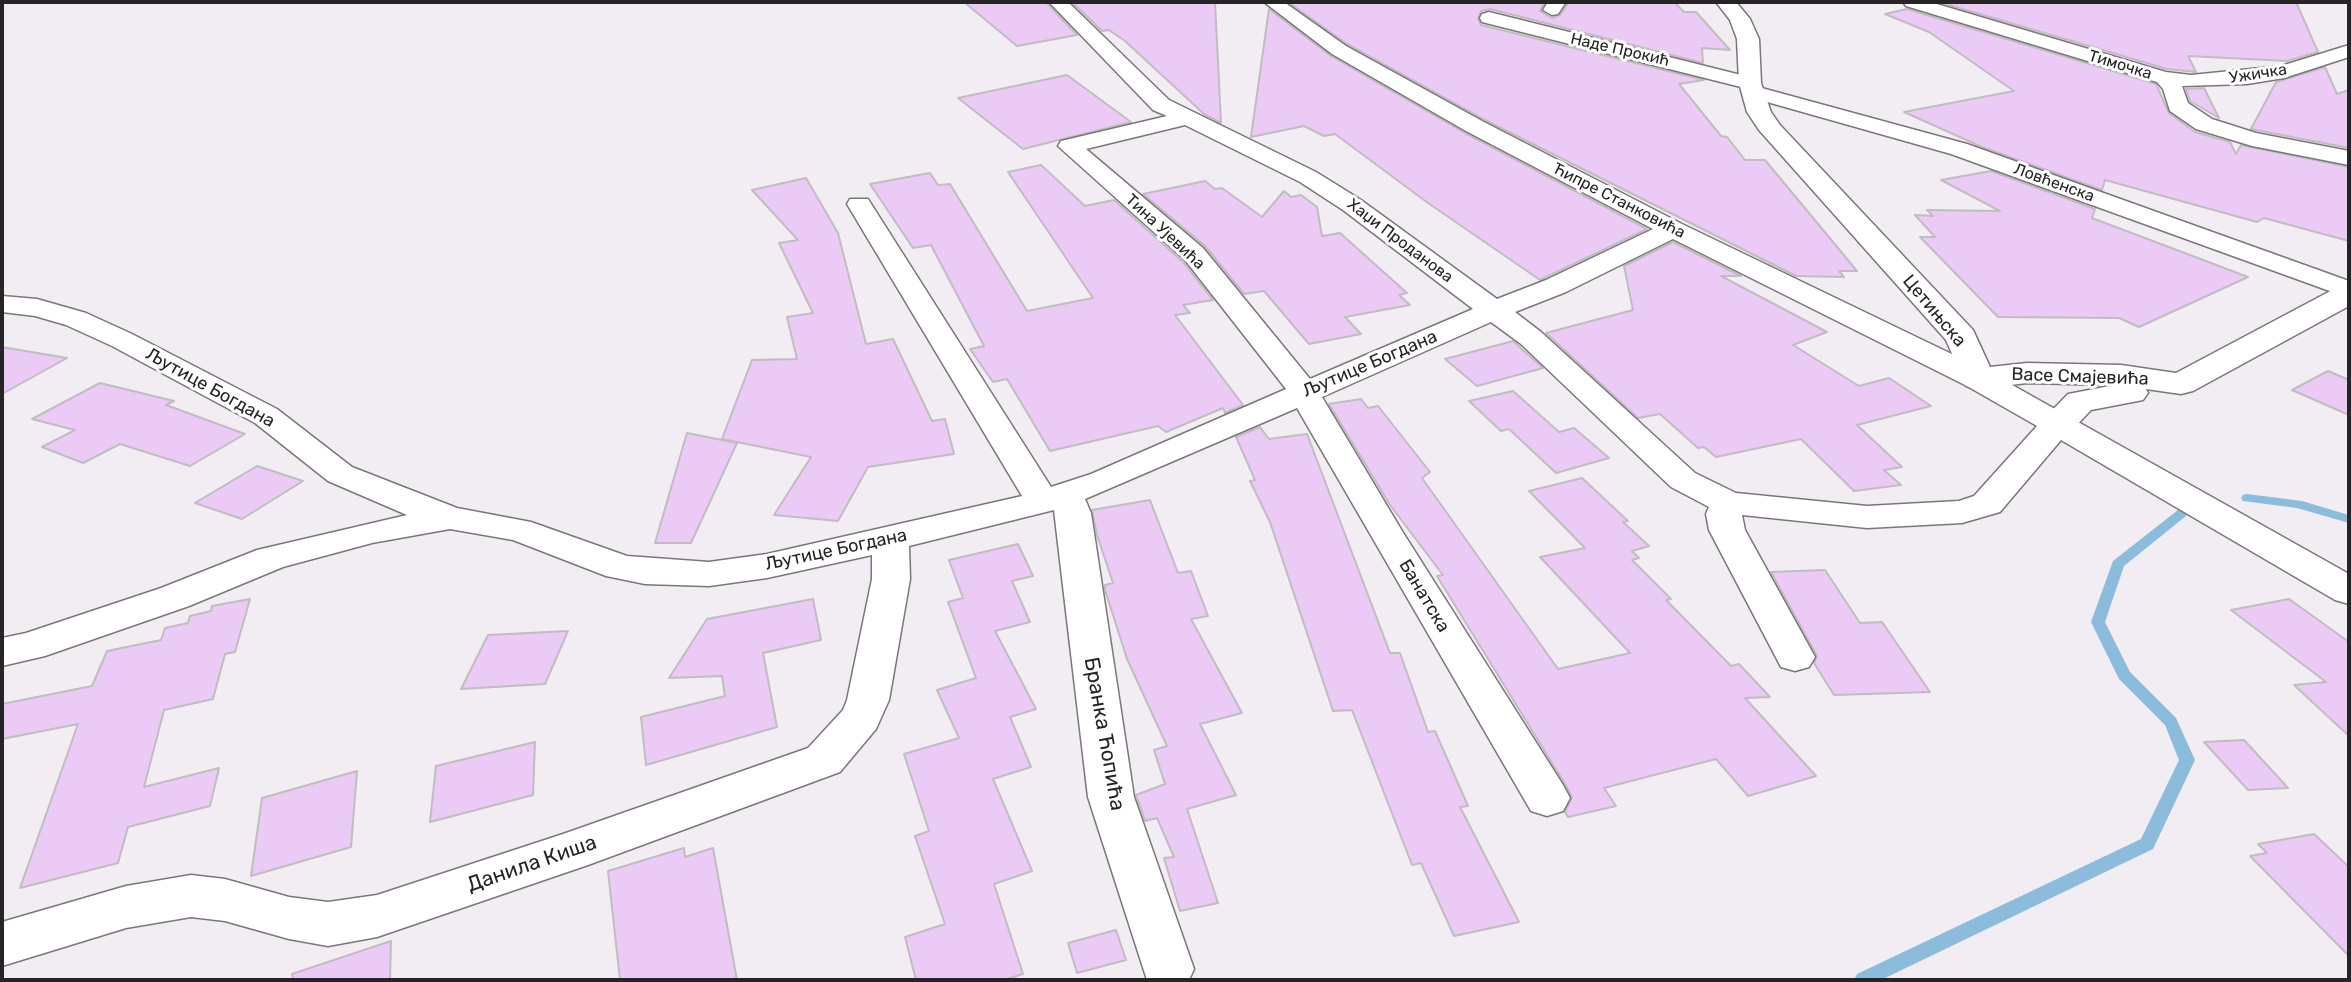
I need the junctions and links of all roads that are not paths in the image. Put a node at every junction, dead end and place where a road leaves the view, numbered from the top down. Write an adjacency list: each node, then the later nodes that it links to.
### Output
1 (1058, 2): 9 (street, Хаџи Проданова)
2 (1273, 2): 12 (street, Ћипре Станковића)
3 (1726, 2): 8 (street, Цетињска)
4 (1912, 2): 7 (street, Тимочка)
5 (1489, 18): 8 (street, Наде Прокић)
6 (2349, 51): 7 (street, Ужичка)
7 (2164, 78): 10 (street, Тимочка)
8 (1752, 87): 13 (street, Ловћенска); 16 (street, Цетињска)
9 (1189, 118): 15 (street, Хаџи Проданова); 18 (street, Тина Ујевића)
10 (2349, 158)
11 (859, 204): 20 (street, Бранка Ћопића)
12 (1673, 229): 15 (street, Љутице Богдана); 16 (street, Ћипре Станковића)
13 (2349, 292): 17 (street, Васе Смајевића)
14 (2, 304): 22 (street, Љутице Богдана)
15 (1494, 310): 18 (street, Љутице Богдана); 21 (street, Хаџи Проданова)
16 (1978, 379): 17 (street, Васе Смајевића); 19 (street)
17 (2181, 384): 19 (street, Васе Смајевића)
18 (1304, 392): 20 (street, Љутице Богдана); 27 (street, Банатска)
19 (2057, 424): 21 (street, Хаџи Проданова); 24 (street)
20 (1054, 498): 23 (street, Љутице Богдана); 29 (street, Бранка Ћопића)
21 (1728, 503): 26 (street)
22 (450, 519): 23 (street, Љутице Богдана); 25 (street)
23 (891, 539): 28 (street, Данила Киша)
24 (2349, 591)
25 (2, 652)
26 (1795, 657)
27 (1548, 798)
28 (2, 944)
29 (1168, 969)

